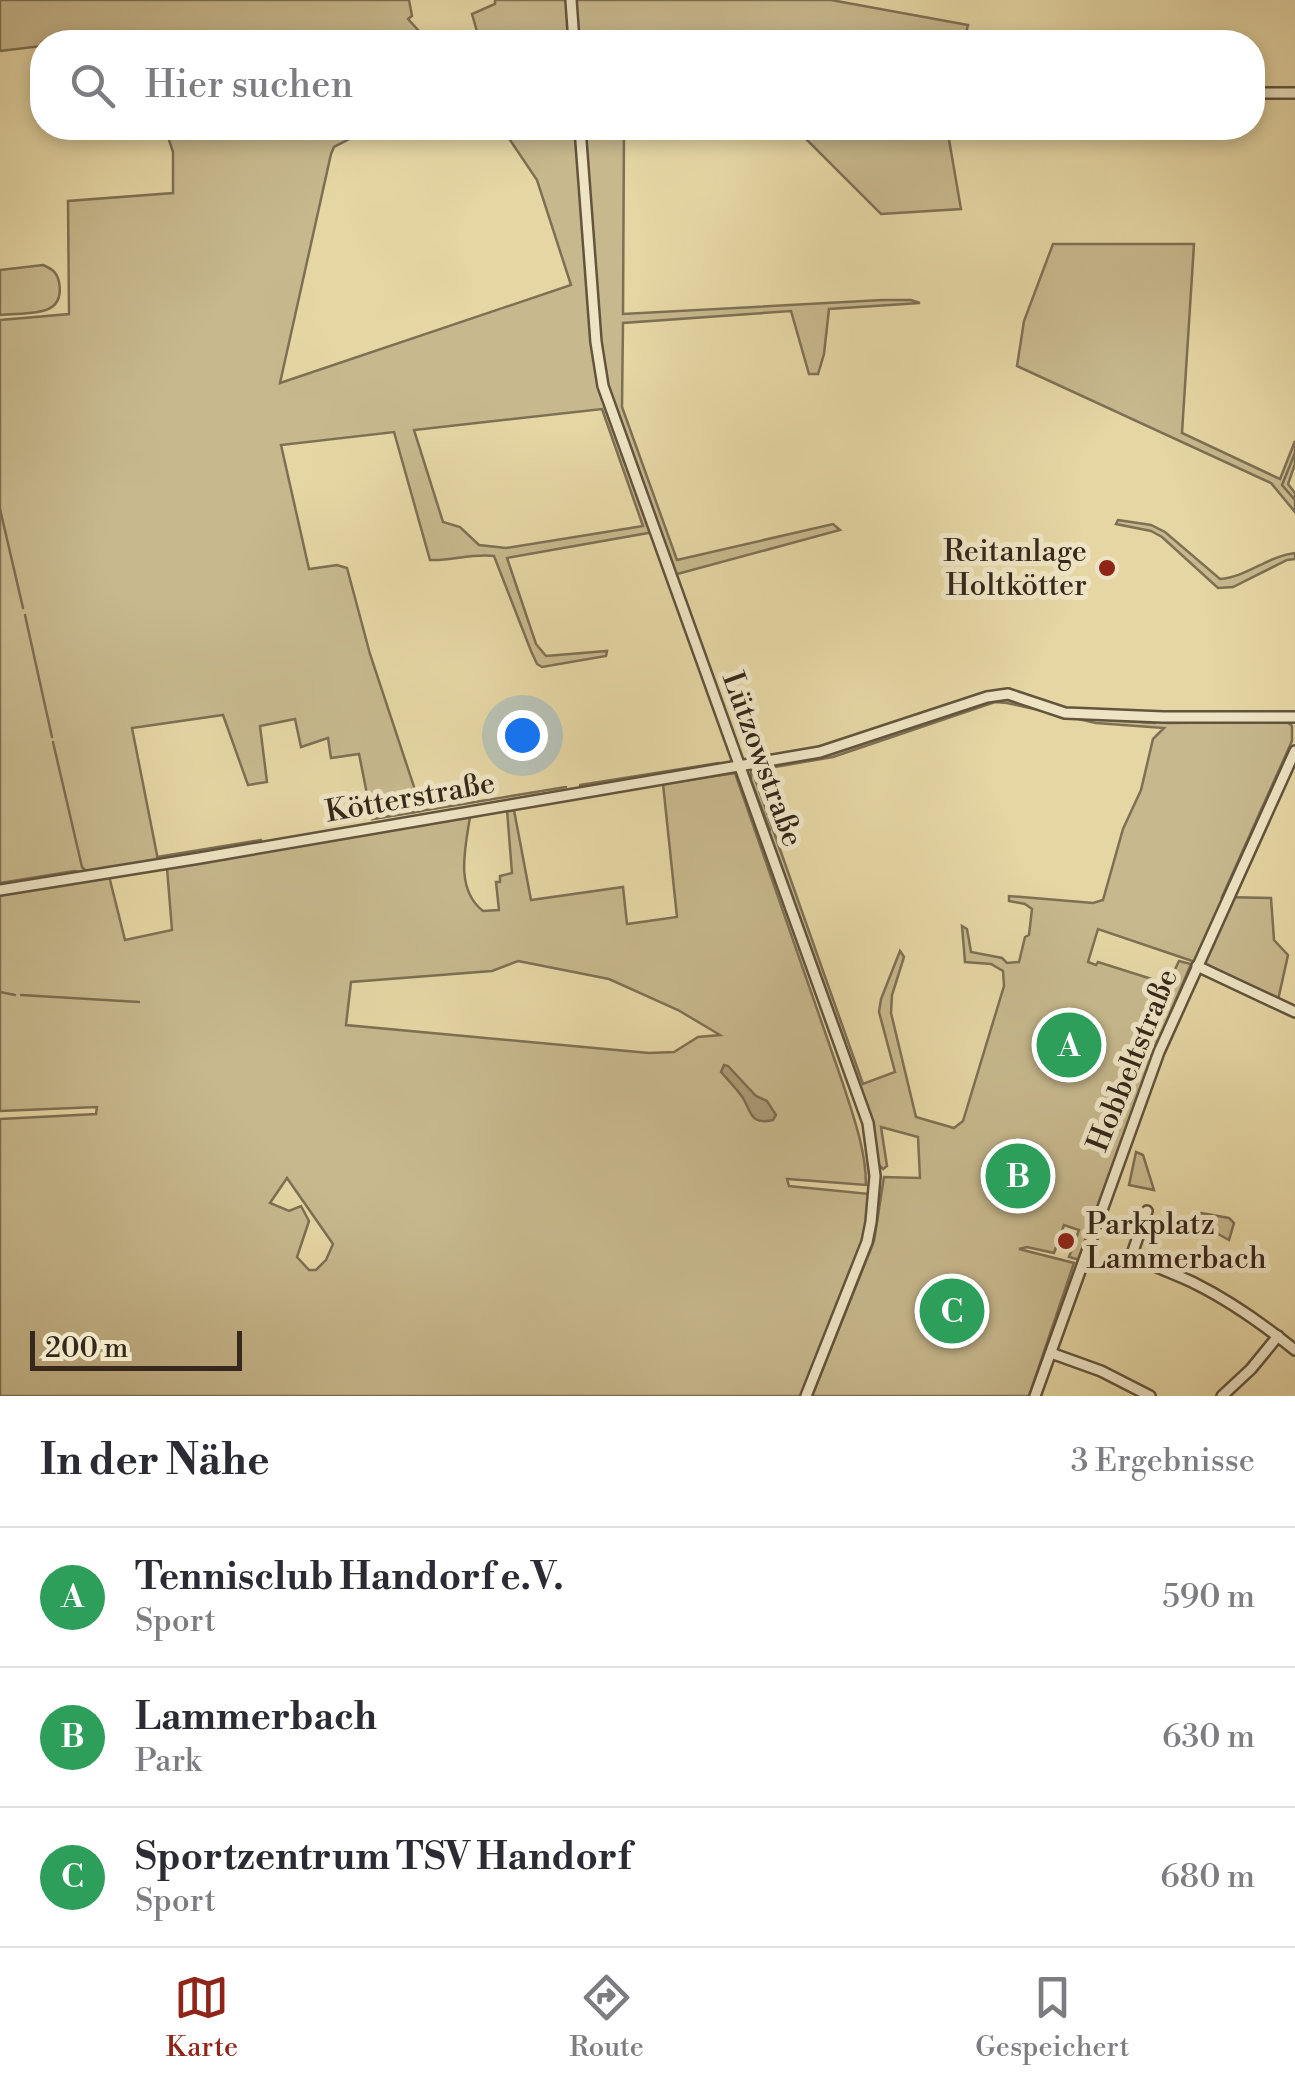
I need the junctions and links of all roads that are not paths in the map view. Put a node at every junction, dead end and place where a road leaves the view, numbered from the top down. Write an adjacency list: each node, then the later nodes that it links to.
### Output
1 (571, 0): 2 (street)
2 (573, 30)
3 (1265, 92): 4 (street)
4 (1295, 92)
5 (581, 140): 8 (street, Lützowstraße)
6 (1295, 717): 8 (street, Kötterstraße)
7 (1295, 751): 10 (street, Hobbeltstraße)
8 (739, 767): 9 (street, Kötterstraße); 16 (street, Lützowstraße)
9 (0, 890)
10 (1197, 966): 11 (street); 15 (street, Hobbeltstraße)
11 (1295, 1012)
12 (1147, 1211): 13 (street)
13 (1278, 1336): 14 (street); 19 (street)
14 (1295, 1350)
15 (1050, 1353): 17 (street, Hobbeltstraße); 18 (street)
16 (806, 1396)
17 (1036, 1396)
18 (1150, 1396)
19 (1222, 1396)

